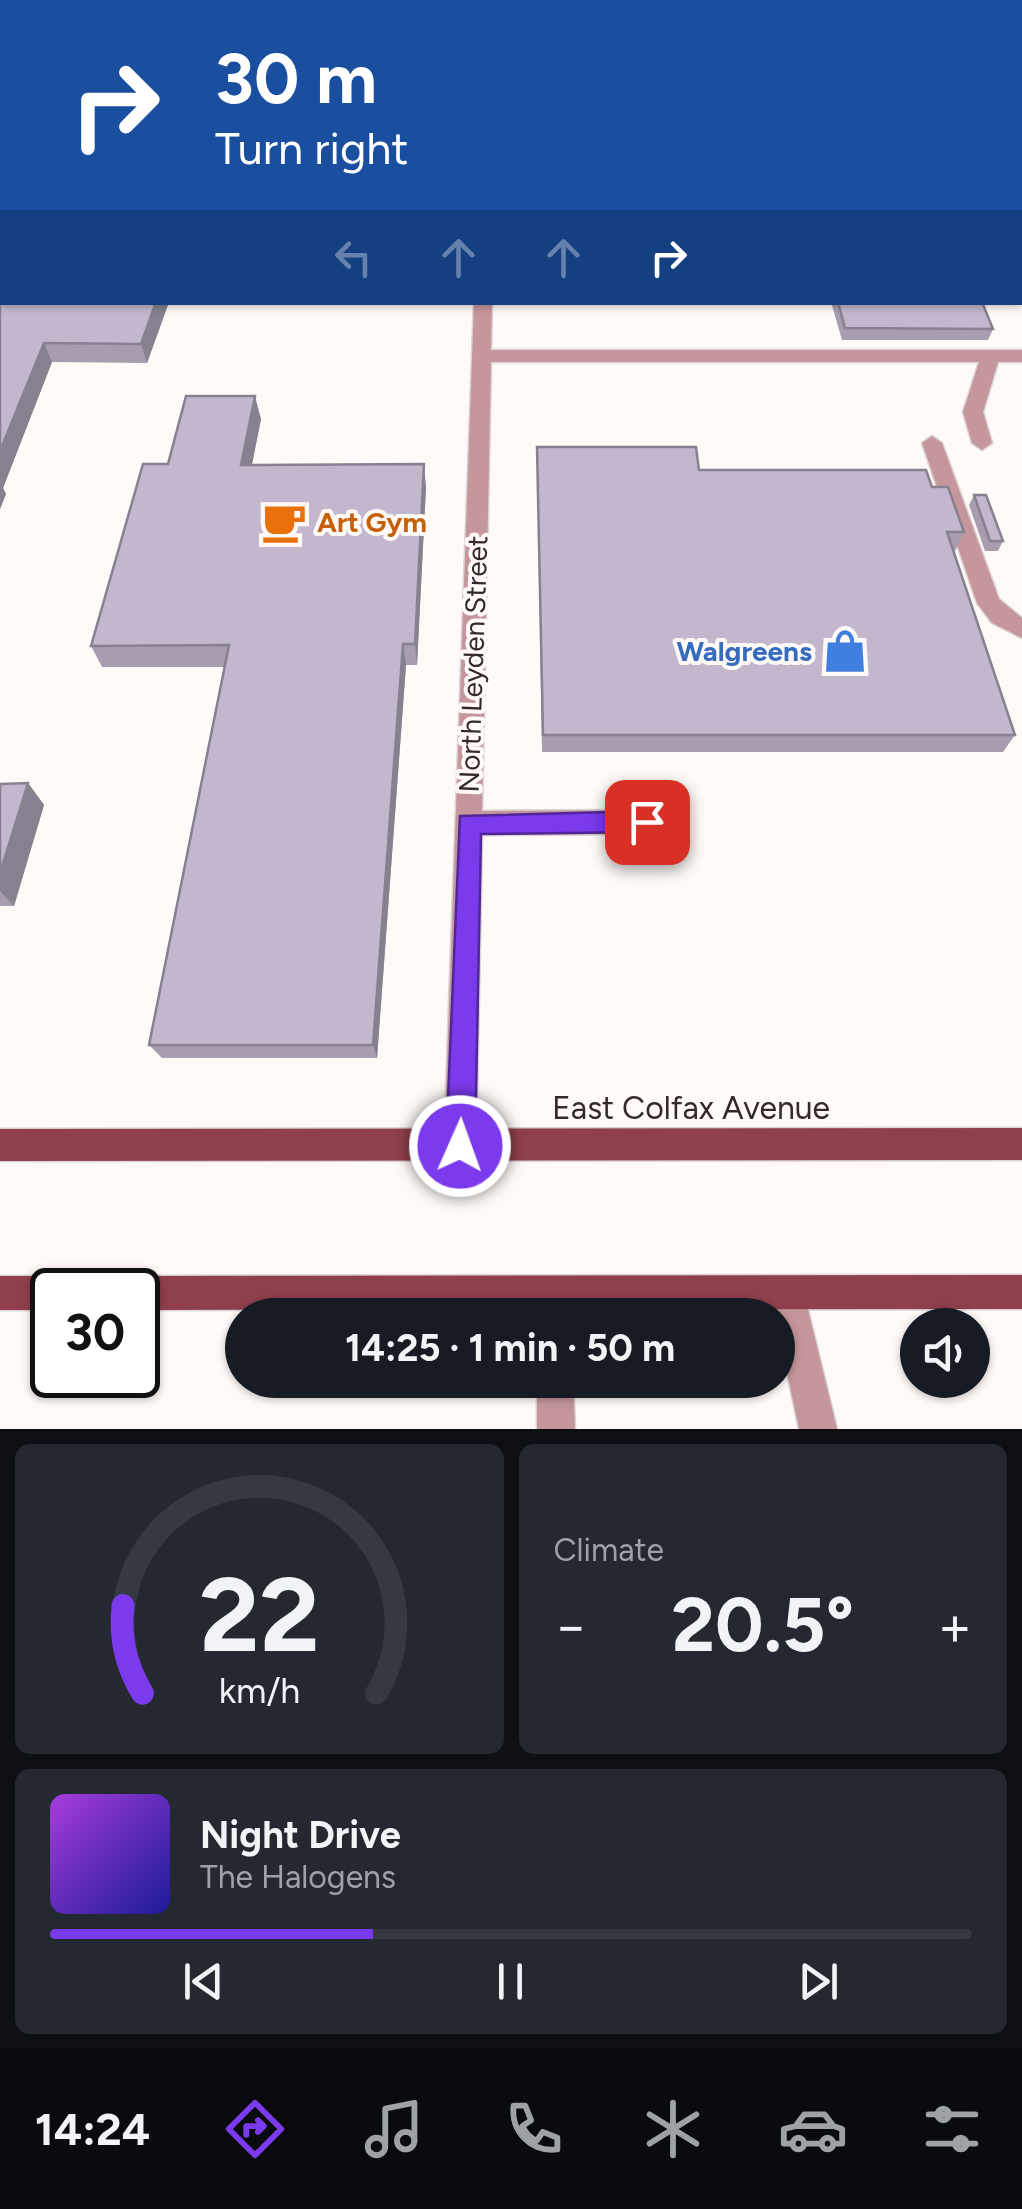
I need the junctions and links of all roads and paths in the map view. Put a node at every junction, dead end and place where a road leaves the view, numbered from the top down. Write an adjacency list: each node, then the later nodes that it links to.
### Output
1 (483, 305): 2 (street, North Leyden Street)
2 (482, 356): 3 (street); 9 (street, North Leyden Street)
3 (990, 356): 4 (street); 5 (street)
4 (1022, 356)
5 (982, 442)
6 (932, 443): 7 (street)
7 (1022, 629)
8 (647, 822): 9 (street)
9 (469, 824): 12 (street, North Leyden Street)
10 (1022, 1144): 12 (main road, East Colfax Avenue)
11 (0, 1145): 12 (main road, East Colfax Avenue)
12 (460, 1146)
13 (1022, 1292): 16 (main road)
14 (0, 1293): 15 (main road)
15 (30, 1293)
16 (787, 1293): 19 (main road); 22 (street)
17 (160, 1294): 18 (main road)
18 (327, 1298)
19 (681, 1298)
20 (555, 1398): 21 (street)
21 (556, 1429)
22 (818, 1429)

